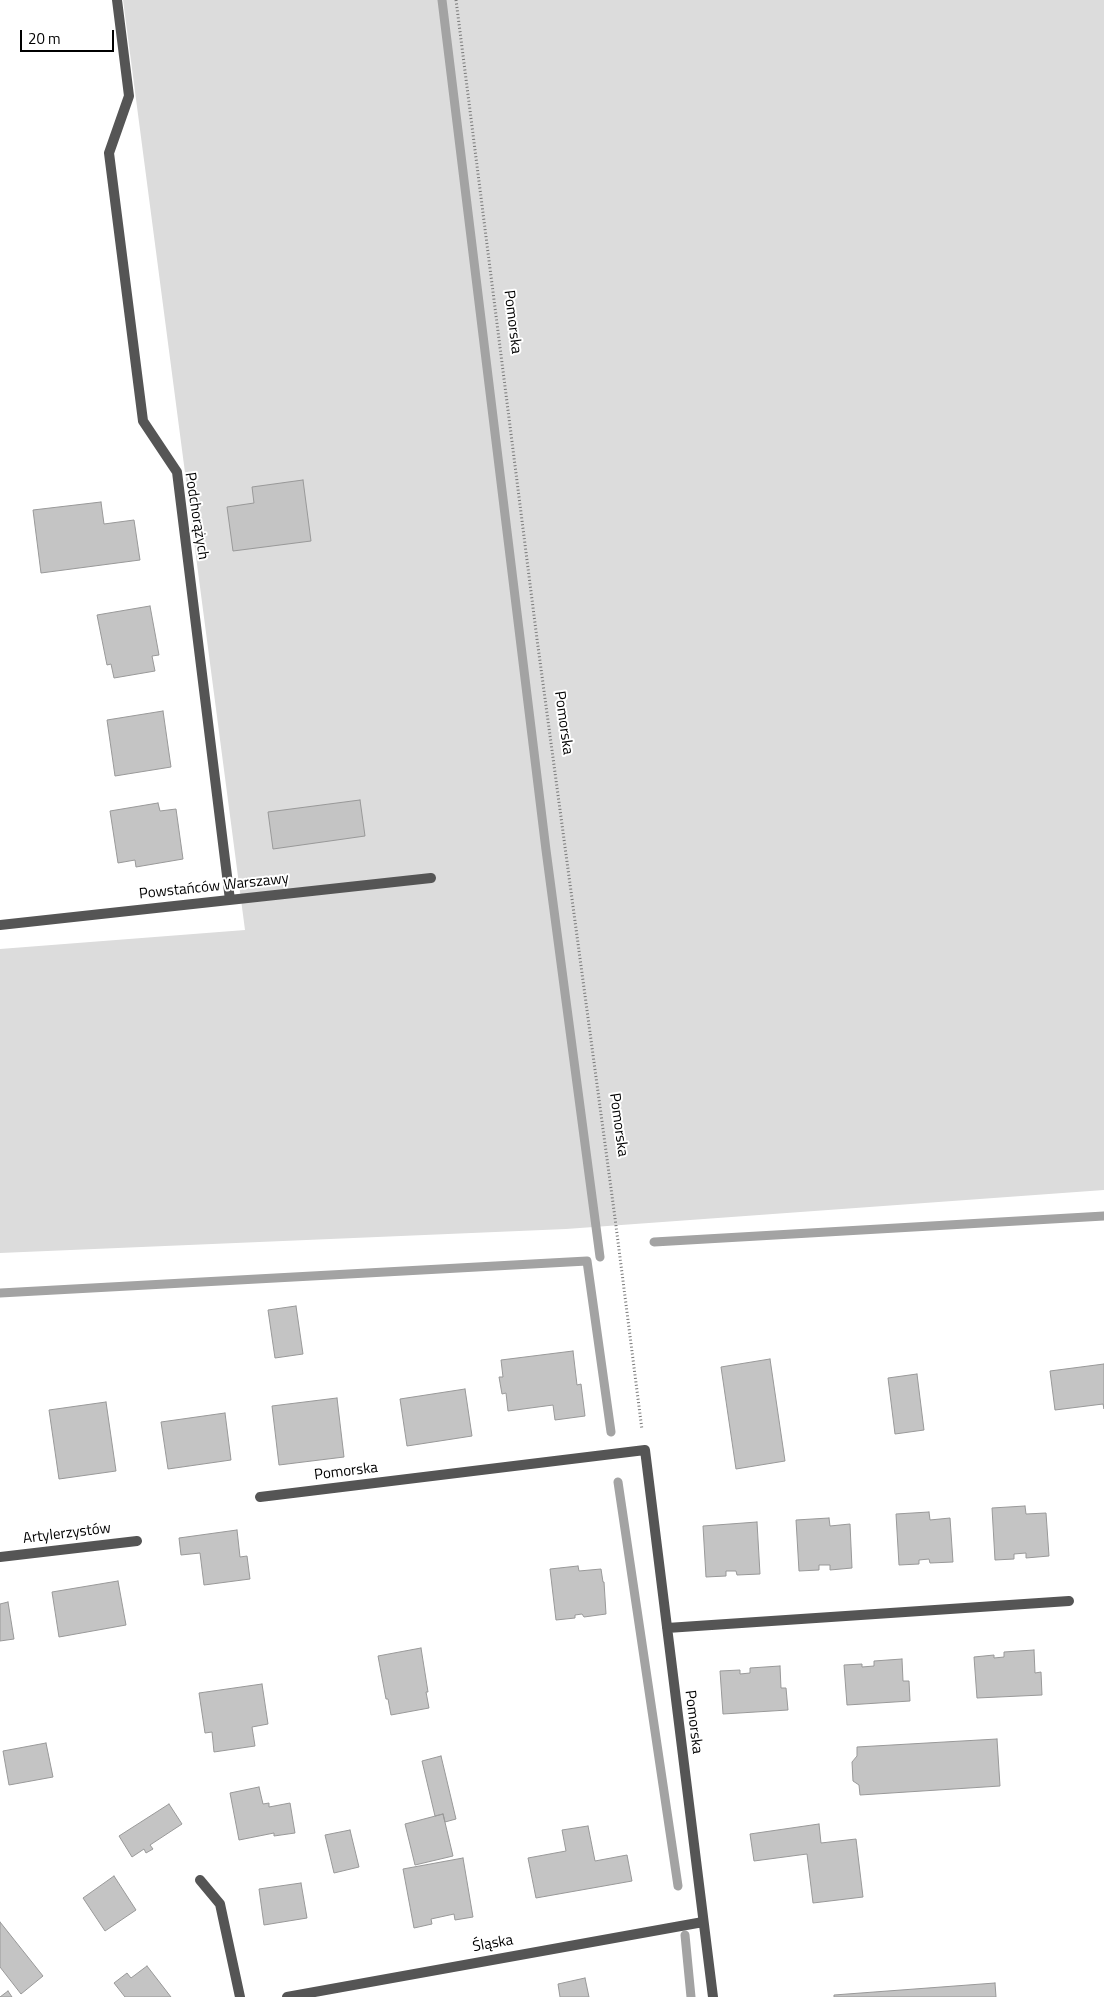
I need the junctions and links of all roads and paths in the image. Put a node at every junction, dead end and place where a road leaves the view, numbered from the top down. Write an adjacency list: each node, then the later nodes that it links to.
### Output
1 (117, 0): 4 (street, Podchorążych)
2 (456, 0): 6 (path, Pomorska)
3 (431, 878): 4 (street, Powstańców Warszawy)
4 (230, 900): 5 (street, Powstańców Warszawy)
5 (0, 925)
6 (645, 1450): 7 (street, Pomorska); 11 (street, Pomorska)
7 (260, 1497)
8 (137, 1541): 9 (street, Artylerzystów)
9 (0, 1557)
10 (1069, 1601): 11 (street)
11 (666, 1628): 13 (street, Pomorska)
12 (200, 1880): 14 (street)
13 (703, 1922): 15 (street, Śląska); 16 (street, Pomorska)
14 (240, 1997)
15 (287, 1997)
16 (712, 1997)

